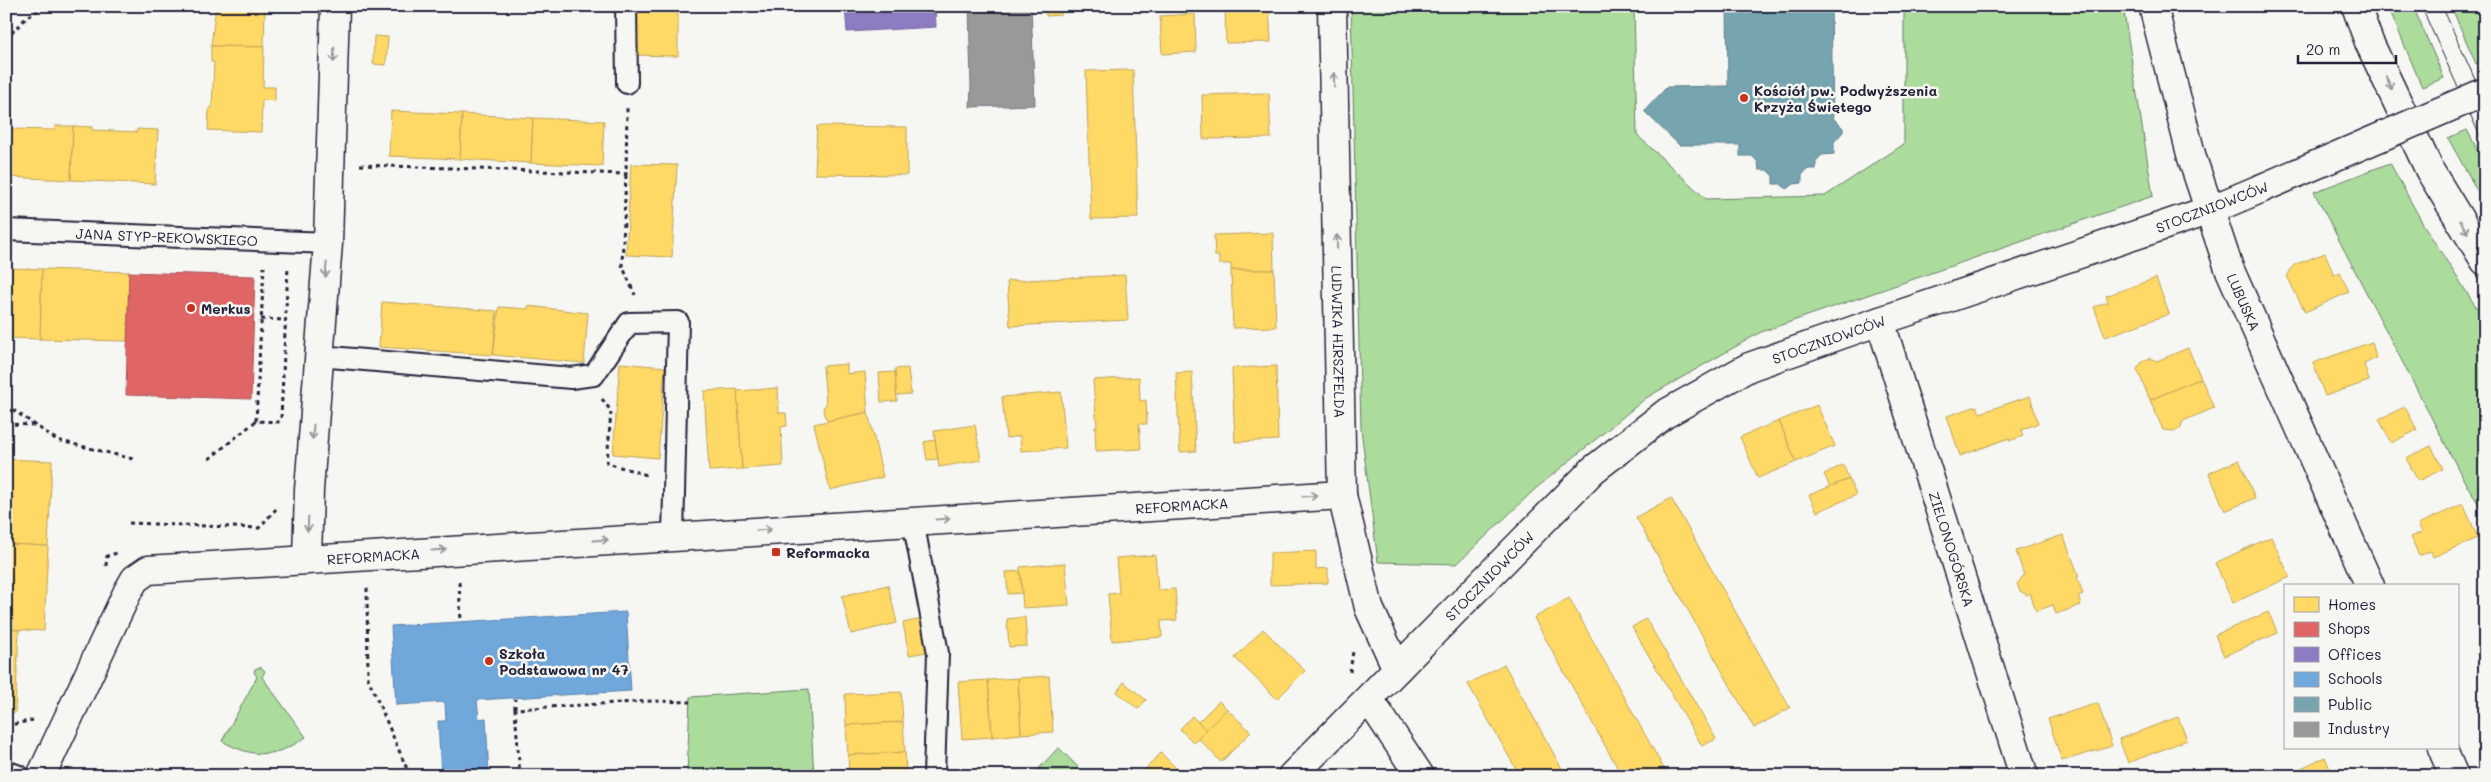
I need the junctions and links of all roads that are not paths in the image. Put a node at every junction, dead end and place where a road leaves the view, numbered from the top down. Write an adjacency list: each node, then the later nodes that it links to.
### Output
1 (335, 6): 10 (street, one-way to 10)
2 (626, 6): 6 (lane)
3 (1332, 6): 14 (street, LUDWIKA HIRSZFELDA, one-way to 3)
4 (2153, 6): 8 (street, LUBUSKA)
5 (2356, 6): 11 (street, one-way to 11)
6 (627, 84)
7 (2485, 92): 8 (street, STOCZNIOWCÓW, bridge)
8 (2210, 210): 12 (street, STOCZNIOWCÓW); 18 (street, LUBUSKA)
9 (6, 230): 10 (lane, JANA STYP-REKOWSKIEGO)
10 (328, 243): 13 (street, one-way to 13)
11 (2485, 261)
12 (1880, 321): 19 (street, STOCZNIOWCÓW); 28 (street, ZIELONOGÓRSKA)
13 (318, 356): 16 (lane); 17 (street, one-way to 17)
14 (1342, 495): 15 (street, REFORMACKA, one-way to 14); 19 (street, LUDWIKA HIRSZFELDA)
15 (913, 521): 16 (street, REFORMACKA, one-way to 15); 25 (lane)
16 (673, 536): 17 (street, REFORMACKA, one-way to 16)
17 (307, 559): 24 (street, REFORMACKA)
18 (2369, 584)
19 (1397, 669): 20 (street, STOCZNIOWCÓW)
20 (1369, 699): 26 (street, STOCZNIOWCÓW); 27 (street)
21 (2443, 750): 29 (street)
22 (6, 771): 23 (lane)
23 (19, 776)
24 (41, 776)
25 (934, 776)
26 (1292, 776)
27 (1420, 776)
28 (2024, 776)
29 (2454, 776)

